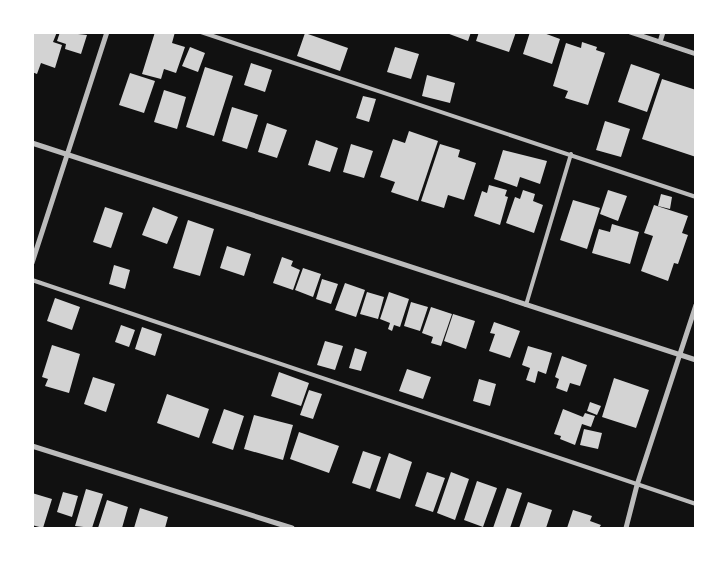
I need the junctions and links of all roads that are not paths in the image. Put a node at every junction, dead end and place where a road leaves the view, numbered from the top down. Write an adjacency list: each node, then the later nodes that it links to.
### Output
1 (107, 32): 9 (street)
2 (201, 32): 8 (lane)
3 (630, 32): 5 (street)
4 (663, 32): 5 (street)
5 (660, 42): 6 (street)
6 (696, 54)
7 (32, 143): 9 (street)
8 (572, 154): 10 (lane); 13 (lane)
9 (68, 156): 11 (street); 13 (street)
10 (696, 197)
11 (32, 263)
12 (32, 280): 18 (lane)
13 (526, 305): 15 (street)
14 (696, 305): 15 (street)
15 (679, 355): 16 (street); 18 (street)
16 (696, 360)
17 (32, 446): 20 (street)
18 (638, 485): 19 (lane); 21 (street)
19 (696, 504)
20 (292, 528)
21 (626, 528)

